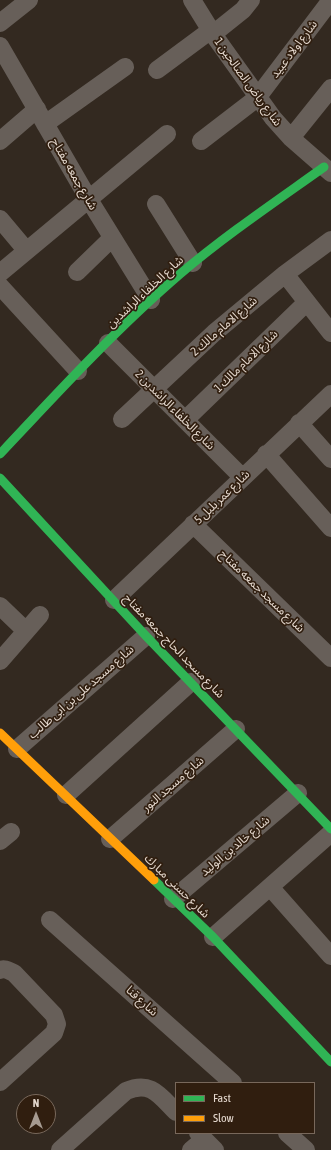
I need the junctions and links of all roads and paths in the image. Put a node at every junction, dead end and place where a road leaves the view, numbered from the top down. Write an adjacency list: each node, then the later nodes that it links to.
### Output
1 (29, 0): 5 (street)
2 (192, 0): 6 (street, شارع رياض الصالحين 1)
3 (251, 0): 6 (street)
4 (331, 0): 11 (street, شارع اولاد عبيد)
5 (0, 23)
6 (212, 32): 9 (street); 11 (street, شارع رياض الصالحين 1)
7 (0, 46): 12 (street, شارع جمعه مفتاح)
8 (125, 67): 12 (street)
9 (157, 70)
10 (331, 88): 14 (street)
11 (258, 98): 14 (street, شارع رياض الصالحين 1); 16 (street, شارع اولاد عبيد)
12 (41, 117): 15 (street); 18 (street, شارع جمعه مفتاح)
13 (167, 134): 18 (street)
14 (291, 138): 17 (street, شارع رياض الصالحين 1)
15 (0, 141)
16 (201, 141)
17 (328, 170): 24 (street, شارع الخلفاء الراشدين)
18 (88, 198): 21 (street, شارع جمعه مفتاح); 23 (street)
19 (156, 204): 24 (street)
20 (0, 219): 23 (street)
21 (112, 238): 25 (street); 29 (street, شارع جمعه مفتاح)
22 (331, 240): 27 (street, شارع الامام مالك 2)
23 (26, 250): 26 (street)
24 (193, 263): 29 (street, شارع الخلفاء الراشدين)
25 (77, 272)
26 (0, 273)
27 (285, 274): 30 (street); 34 (street, شارع الامام مالك 2)
28 (0, 286): 33 (street)
29 (151, 300): 32 (street, شارع الخلفاء الراشدين)
30 (307, 302): 31 (street); 37 (street, شارع الامام مالك 1)
31 (331, 333)
32 (108, 343): 33 (street, شارع الخلفاء الراشدين); 34 (street, شارع الخلفاء الراشدين 2)
33 (78, 371): 39 (street, شارع الخلفاء الراشدين)
34 (154, 389): 36 (street, شارع الامام مالك 2); 37 (street, شارع الخلفاء الراشدين 2)
35 (331, 394): 38 (street, شارع عمر بلبل 5)
36 (122, 419)
37 (185, 420): 42 (street, شارع الخلفاء الراشدين 2)
38 (299, 423): 40 (street, شارع عمر بلبل 5); 41 (street)
39 (0, 454)
40 (266, 454): 42 (street, شارع عمر بلبل 5); 45 (street)
41 (331, 459)
42 (242, 477): 44 (street, شارع عمر بلبل 5)
43 (0, 478): 46 (street, شارع مسجد الحاج جمعه مفتاح)
44 (193, 524): 46 (street, شارع عمر بلبل 5); 51 (street, شارع مسجد جمعه مفتاح)
45 (331, 528)
46 (114, 600): 50 (street, شارع مسجد الحاج جمعه مفتاح)
47 (0, 606): 49 (street)
48 (40, 615): 49 (street)
49 (26, 631): 52 (street)
50 (146, 636): 53 (street, شارع مسجد الحاج جمعه مفتاح); 56 (street, شارع مسجد على بن ابى طالب)
51 (331, 658)
52 (0, 661)
53 (191, 682): 54 (street, شارع مسجد الحاج جمعه مفتاح); 58 (street)
54 (236, 729): 57 (street, شارع مسجد الحاج جمعه مفتاح); 61 (street, شارع مسجد النور)
55 (0, 733): 56 (street, شارع حسنى مبارك)
56 (17, 749): 58 (street, شارع حسنى مبارك)
57 (298, 794): 59 (street, شارع مسجد الحاج جمعه مفتاح); 63 (street, شارع خالد بن الوليد)
58 (66, 796): 61 (street, شارع حسنى مبارك)
59 (331, 829)
60 (331, 833): 62 (street)
61 (110, 839): 63 (street, شارع حسنى مبارك)
62 (270, 887): 65 (street); 66 (street)
63 (173, 899): 65 (street, شارع حسنى مبارك)
64 (50, 920): 70 (street, شارع قنا)
65 (213, 937): 68 (street, شارع حسنى مبارك)
66 (331, 956)
67 (0, 970): 69 (street)
68 (331, 1062)
69 (0, 1082)
70 (232, 1082)
71 (175, 1111): 73 (street)
72 (288, 1134): 74 (street)
73 (60, 1150)
74 (306, 1150)

